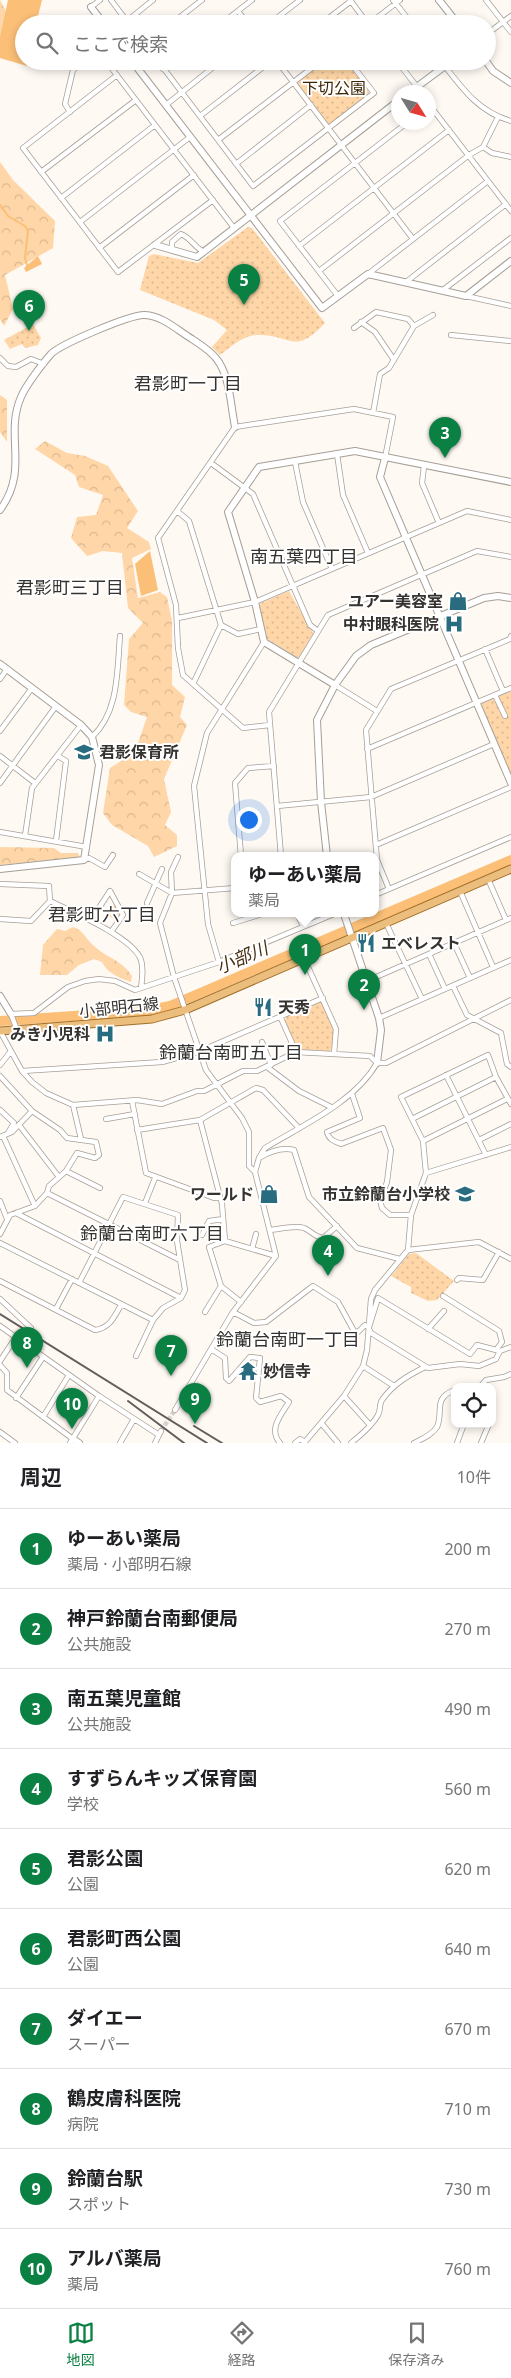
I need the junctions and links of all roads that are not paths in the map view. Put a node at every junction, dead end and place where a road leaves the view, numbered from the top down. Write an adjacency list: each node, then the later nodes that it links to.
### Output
1 (100, 0): 11 (street)
2 (111, 0): 14 (street)
3 (153, 0): 15 (street)
4 (202, 0): 16 (street)
5 (252, 0): 12 (street)
6 (300, 0): 19 (street)
7 (350, 0): 20 (street); 21 (street)
8 (439, 0): 24 (street)
9 (486, 0): 26 (street)
10 (396, 1): 22 (street); 23 (street)
11 (91, 7): 13 (street)
12 (238, 11): 17 (street); 18 (street)
13 (97, 15)
14 (123, 15)
15 (136, 15)
16 (183, 15)
17 (233, 15)
18 (241, 15)
19 (281, 15)
20 (332, 15)
21 (361, 15)
22 (379, 15)
23 (406, 15)
24 (451, 15)
25 (511, 16): 26 (street)
26 (503, 22): 27 (street); 28 (street)
27 (496, 27)
28 (511, 32)
29 (73, 70): 52 (street)
30 (113, 70): 42 (street)
31 (139, 70): 49 (street)
32 (164, 70): 47 (street)
33 (209, 70): 47 (street)
34 (259, 70): 54 (street)
35 (284, 70): 43 (street)
36 (310, 70): 43 (street)
37 (356, 70): 58 (street)
38 (404, 70): 45 (street)
39 (437, 70): 46 (street)
40 (448, 70): 55 (street)
41 (492, 70): 44 (street)
42 (117, 75): 48 (street); 52 (street)
43 (293, 83): 50 (street); 62 (street)
44 (511, 83)
45 (415, 85)
46 (424, 85)
47 (181, 92): 49 (street); 54 (street)
48 (136, 100): 57 (street); 70 (street)
49 (166, 105): 61 (street)
50 (311, 106): 58 (street); 69 (street)
51 (391, 106): 63 (street)
52 (70, 112): 70 (street)
53 (436, 114): 60 (street)
54 (200, 116): 62 (street)
55 (498, 117): 56 (street); 64 (street)
56 (511, 121)
57 (155, 124): 65 (street); 74 (street)
58 (329, 128): 63 (street); 69 (street)
59 (398, 130): 68 (street)
60 (449, 130): 66 (street); 73 (street)
61 (190, 137): 65 (street); 79 (street)
62 (218, 140): 69 (street)
63 (342, 145): 68 (street); 79 (street)
64 (483, 147): 66 (street); 67 (street)
65 (174, 149): 71 (street); 80 (street)
66 (469, 155): 72 (street); 78 (street)
67 (511, 157)
68 (355, 163): 73 (street); 85 (street)
69 (236, 164)
70 (41, 172): 74 (street)
71 (194, 175): 75 (street); 86 (street)
72 (488, 180): 76 (street); 83 (street)
73 (374, 188): 78 (street); 85 (street)
74 (61, 198): 80 (street)
75 (213, 200): 81 (street); 84 (street)
76 (506, 204): 77 (street); 92 (street)
77 (511, 211)
78 (393, 213): 83 (street); 90 (street)
79 (251, 216): 81 (street); 94 (street)
80 (80, 222): 86 (street)
81 (234, 228): 88 (street)
82 (511, 238): 93 (street)
83 (414, 239): 91 (street)
84 (155, 245): 86 (street); 87 (street)
85 (299, 246): 90 (street)
86 (99, 248)
87 (172, 250): 88 (street); 88 (street)
88 (204, 252)
89 (509, 264): 95 (street)
90 (318, 271): 94 (street)
91 (368, 274): 92 (street); 94 (street)
92 (406, 282): 93 (street)
93 (443, 290): 95 (street)
94 (338, 296)
95 (466, 296): 96 (street)
96 (511, 306)
97 (433, 316): 99 (street)
98 (361, 322): 99 (street); 100 (street); 104 (street)
99 (414, 326): 104 (street)
100 (354, 328)
101 (451, 335): 102 (street)
102 (511, 341)
103 (0, 358): 105 (street)
104 (394, 360): 106 (street)
105 (44, 364): 107 (street); 115 (street)
106 (373, 413): 107 (street); 109 (street)
107 (236, 426): 111 (street)
108 (337, 454): 109 (street); 110 (street); 120 (street)
109 (386, 458): 112 (street); 119 (street)
110 (295, 462): 114 (street); 122 (street)
111 (211, 463): 114 (street); 116 (street)
112 (424, 466): 113 (street); 118 (street)
113 (511, 482)
114 (244, 488): 124 (street); 126 (street)
115 (0, 510)
116 (177, 511): 127 (street); 129 (street)
117 (511, 520): 118 (street)
118 (439, 523): 119 (street)
119 (406, 538): 120 (street); 123 (street)
120 (368, 553): 122 (street)
121 (511, 557): 123 (street)
122 (332, 570): 124 (street)
123 (422, 575): 128 (street); 132 (street)
124 (292, 586): 126 (street); 132 (street)
125 (511, 598): 128 (street)
126 (255, 602): 127 (street); 131 (street)
127 (216, 610): 129 (street); 130 (street)
128 (439, 615): 137 (street); 143 (street)
129 (178, 618): 142 (street)
130 (220, 625): 131 (street); 142 (street)
131 (261, 629): 135 (street)
132 (318, 631): 138 (street)
133 (120, 636): 156 (street)
134 (511, 639): 136 (street)
135 (264, 642): 138 (street); 150 (street)
136 (484, 649): 137 (street); 146 (street)
137 (459, 660): 148 (street); 151 (street)
138 (299, 663): 143 (street); 154 (street)
139 (0, 664): 140 (street)
140 (7, 669): 141 (street); 144 (street)
141 (0, 679)
142 (193, 684): 150 (street)
143 (335, 685): 151 (street); 167 (street)
144 (32, 688): 149 (street); 155 (street)
145 (511, 688): 146 (street)
146 (503, 691): 147 (street)
147 (495, 695): 148 (street); 152 (street)
148 (476, 703): 157 (street); 158 (street)
149 (56, 706): 153 (street); 161 (street)
150 (222, 709): 154 (street); 192 (street)
151 (378, 711): 158 (street)
152 (505, 716)
153 (81, 725): 156 (street); 160 (street)
154 (270, 725): 162 (street)
155 (0, 731)
156 (92, 737): 174 (street)
157 (494, 744): 165 (street); 166 (street)
158 (367, 750): 166 (street)
159 (0, 756): 161 (street)
160 (58, 756): 163 (street); 172 (street)
161 (13, 765): 163 (street); 164 (street)
162 (274, 766): 168 (street); 175 (street)
163 (35, 782): 170 (street)
164 (0, 783)
165 (511, 785): 173 (street)
166 (371, 797): 167 (street); 173 (street)
167 (321, 802): 168 (street); 177 (street)
168 (277, 806): 176 (street)
169 (0, 832): 170 (street)
170 (25, 836): 172 (street)
171 (511, 837): 191 (street)
172 (56, 841): 174 (street)
173 (376, 845): 178 (street)
174 (87, 847): 181 (street)
175 (241, 852)
176 (281, 852)
177 (327, 852)
178 (376, 852)
179 (113, 855): 181 (street)
180 (178, 857): 194 (street)
181 (84, 860): 185 (street)
182 (379, 865): 191 (street)
183 (162, 868): 189 (street)
184 (511, 869): 187 (main road, 小部明石線)
185 (0, 870)
186 (139, 874): 189 (street)
187 (488, 879): 193 (main road, 小部明石線); 203 (street)
188 (0, 884): 196 (street)
189 (156, 884): 194 (street); 197 (street)
190 (231, 888): 192 (street)
191 (389, 889): 195 (street)
192 (205, 891): 194 (street); 215 (street)
193 (460, 891): 206 (main road, 小部明石線); 209 (street)
194 (172, 893): 218 (street)
195 (379, 893)
196 (50, 901): 202 (street); 204 (street)
197 (147, 903)
198 (252, 917): 205 (street)
199 (298, 917): 207 (street)
200 (326, 917): 207 (street)
201 (345, 917): 210 (street)
202 (0, 919)
203 (508, 919): 209 (street)
204 (91, 920): 208 (street); 208 (street)
205 (233, 923)
206 (386, 923): 210 (main road, 小部明石線); 216 (street)
207 (303, 926): 215 (street)
208 (111, 932): 222 (street)
209 (478, 932): 211 (street); 217 (street)
210 (352, 935): 213 (main road, 小部明石線); 220 (street)
211 (454, 943): 212 (street); 219 (street)
212 (430, 954): 216 (street); 223 (street)
213 (304, 958): 225 (street); 228 (main road, 小部明石線)
214 (511, 960): 217 (street)
215 (219, 962): 218 (street)
216 (405, 964): 220 (street); 226 (street)
217 (493, 968): 219 (street)
218 (174, 976): 222 (street); 228 (street)
219 (470, 978): 221 (street)
220 (367, 981): 231 (street)
221 (453, 986): 223 (street); 232 (street)
222 (141, 988): 229 (street)
223 (445, 989): 226 (street)
224 (0, 996): 229 (street)
225 (323, 998): 230 (street); 239 (street)
226 (422, 999): 231 (street)
227 (511, 1000): 232 (street)
228 (184, 1007): 233 (main road, 小部明石線); 237 (street)
229 (11, 1014): 233 (street)
230 (280, 1016): 237 (street); 238 (street)
231 (379, 1018): 241 (street)
232 (473, 1018): 241 (street); 243 (street)
233 (16, 1027): 234 (main road, 小部明石線)
234 (0, 1031): 236 (street)
235 (262, 1042): 242 (street)
236 (11, 1051): 240 (street); 244 (street)
237 (198, 1052): 244 (street); 248 (street)
238 (296, 1052): 239 (street); 242 (street)
239 (334, 1054): 241 (street)
240 (1, 1062)
241 (377, 1063): 249 (street)
242 (269, 1066): 248 (street); 256 (street)
243 (511, 1067)
244 (22, 1071): 255 (street)
245 (446, 1075): 247 (street); 250 (street); 262 (street)
246 (0, 1076): 258 (street)
247 (496, 1077): 250 (street); 251 (street)
248 (216, 1084): 252 (street); 253 (street)
249 (352, 1094): 256 (street); 288 (street)
250 (457, 1096): 260 (street); 262 (street)
251 (507, 1099): 254 (street); 260 (street)
252 (132, 1101): 255 (street); 259 (street)
253 (230, 1102): 263 (street); 266 (street); 277 (street)
254 (511, 1104)
255 (73, 1105): 270 (street)
256 (331, 1107): 266 (street)
257 (0, 1110): 268 (street)
258 (32, 1111): 265 (street); 270 (street)
259 (135, 1114): 261 (street); 267 (street)
260 (468, 1118): 271 (street); 272 (street)
261 (106, 1119)
262 (412, 1119): 272 (street)
263 (200, 1120): 267 (street); 283 (street)
264 (511, 1124): 271 (street)
265 (19, 1125): 268 (street); 279 (street)
266 (298, 1128): 275 (street)
267 (137, 1130): 280 (street)
268 (8, 1133): 269 (street)
269 (2, 1136): 286 (street)
270 (81, 1139): 276 (street)
271 (479, 1140): 274 (street)
272 (423, 1141): 278 (street)
273 (511, 1148): 274 (street)
274 (486, 1155): 278 (street)
275 (258, 1158): 277 (street); 292 (street)
276 (66, 1171): 279 (street); 281 (street)
277 (255, 1172): 293 (street)
278 (426, 1173): 288 (street)
279 (59, 1177): 282 (street)
280 (155, 1178): 283 (street); 285 (street)
281 (100, 1188)
282 (47, 1193): 286 (street); 291 (street)
283 (220, 1198): 290 (street)
284 (0, 1202): 289 (street)
285 (145, 1203): 291 (street); 306 (street)
286 (36, 1206): 287 (street)
287 (16, 1212): 289 (street); 302 (street)
288 (411, 1215): 300 (street)
289 (8, 1219): 294 (street)
290 (224, 1220): 296 (street); 297 (street)
291 (109, 1225): 302 (street); 306 (street)
292 (337, 1226): 293 (street); 304 (street)
293 (270, 1230): 303 (street)
294 (0, 1234)
295 (256, 1234): 299 (street)
296 (202, 1235)
297 (225, 1241): 299 (street); 311 (street)
298 (0, 1243): 307 (street)
299 (252, 1249): 303 (street)
300 (408, 1250): 301 (street); 304 (street)
301 (499, 1252): 305 (street); 308 (street)
302 (94, 1253): 310 (street); 313 (street)
303 (276, 1256): 315 (street)
304 (400, 1259): 323 (street)
305 (511, 1259)
306 (180, 1260): 313 (street)
307 (72, 1279): 310 (street); 317 (street)
308 (457, 1280)
309 (0, 1281): 317 (street)
310 (79, 1283): 316 (street)
311 (221, 1286): 315 (street); 319 (street)
312 (443, 1296): 329 (street)
313 (181, 1298): 321 (street)
314 (0, 1299): 324 (street)
315 (241, 1302): 320 (street)
316 (121, 1304): 317 (street); 321 (street)
317 (56, 1309)
318 (444, 1311): 325 (street)
319 (205, 1312)
320 (233, 1312): 323 (street); 328 (street)
321 (152, 1320): 330 (street)
322 (0, 1326): 326 (street)
323 (368, 1327): 325 (street); 333 (street); 334 (street)
324 (31, 1328)
325 (428, 1329): 329 (street)
326 (16, 1337): 331 (street); 332 (street)
327 (511, 1347): 329 (street)
328 (211, 1349): 343 (street); 357 (street)
329 (498, 1350): 334 (street)
330 (136, 1356)
331 (43, 1357): 336 (street); 342 (street)
332 (0, 1363): 342 (street)
333 (363, 1366): 338 (street); 341 (street)
334 (425, 1366): 338 (street)
335 (511, 1374): 337 (street)
336 (69, 1376): 340 (street); 344 (street)
337 (483, 1383)
338 (394, 1386): 347 (street)
339 (451, 1391): 361 (street)
340 (99, 1396): 345 (street); 352 (street)
341 (344, 1396): 346 (street); 347 (street)
342 (16, 1398): 344 (street)
343 (175, 1410)
344 (43, 1417): 352 (street)
345 (134, 1419): 355 (street); 356 (street)
346 (322, 1424): 353 (street); 359 (street)
347 (370, 1425): 360 (street)
348 (463, 1428): 362 (street)
349 (487, 1428): 351 (street)
350 (0, 1432): 354 (street)
351 (482, 1441): 363 (street)
352 (74, 1442)
353 (305, 1442): 358 (street)
354 (16, 1443)
355 (120, 1443)
356 (155, 1443)
357 (280, 1443)
358 (295, 1443)
359 (338, 1443)
360 (351, 1443)
361 (414, 1443)
362 (457, 1443)
363 (488, 1443)

